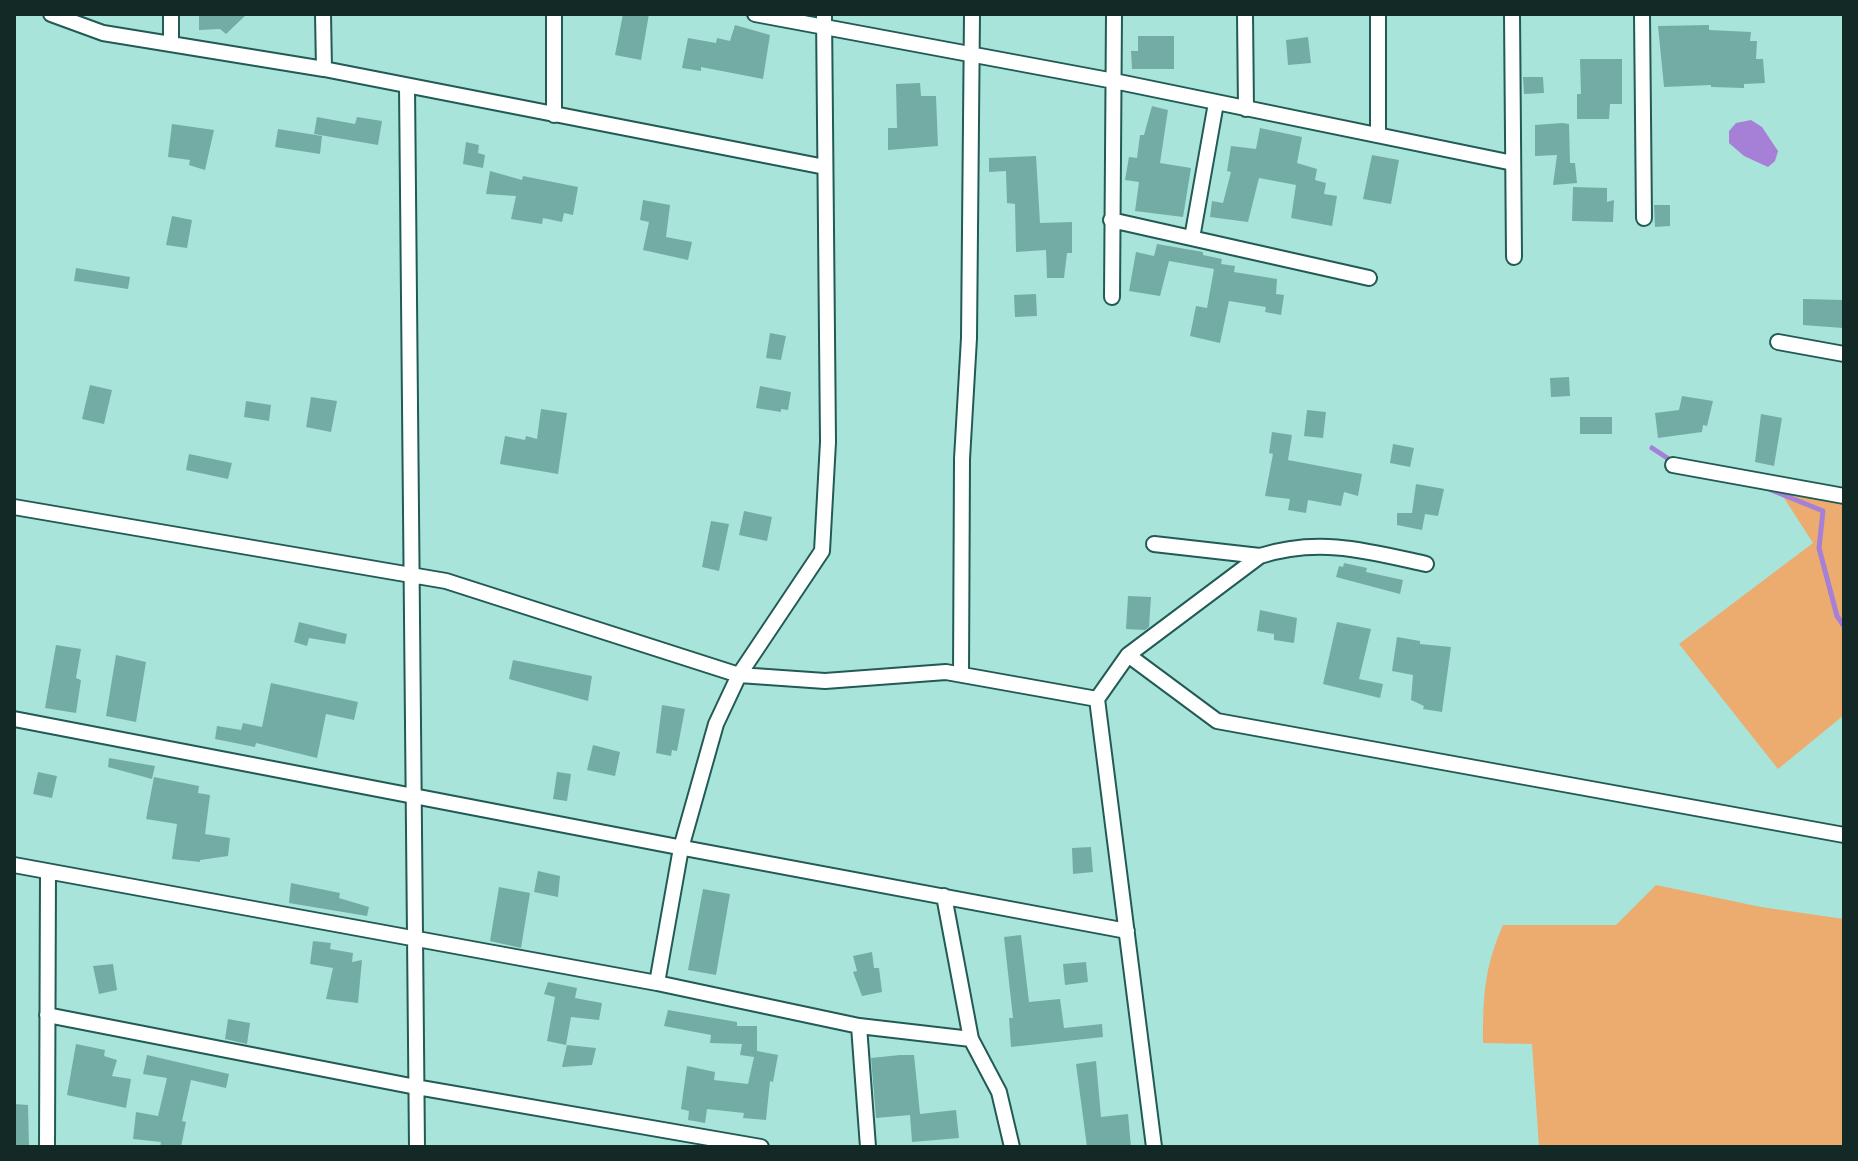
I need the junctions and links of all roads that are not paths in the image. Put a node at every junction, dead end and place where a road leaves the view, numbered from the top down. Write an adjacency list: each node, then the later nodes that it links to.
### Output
1 (51, 14): 13 (street)
2 (171, 14): 13 (street)
3 (323, 14): 15 (street)
4 (554, 14): 20 (street)
5 (755, 14): 12 (street)
6 (972, 14): 14 (street)
7 (1114, 14): 16 (street)
8 (1245, 14): 19 (street)
9 (1378, 14): 21 (street)
10 (1512, 14): 22 (street)
11 (1642, 14): 24 (street)
12 (824, 20): 14 (street); 23 (street)
13 (171, 43): 15 (street)
14 (972, 54): 16 (street); 40 (street)
15 (324, 69): 17 (street)
16 (1114, 81): 18 (street); 25 (street)
17 (407, 86): 20 (street); 38 (street)
18 (1216, 103): 19 (street); 26 (street)
19 (1246, 109): 21 (street)
20 (554, 115): 23 (street)
21 (1378, 135): 22 (street)
22 (1513, 163): 27 (street)
23 (825, 167): 41 (street)
24 (1644, 218)
25 (1111, 220): 26 (street); 29 (street)
26 (1192, 238): 28 (street)
27 (1514, 257)
28 (1369, 278)
29 (1112, 297)
30 (1778, 342): 31 (street)
31 (1844, 354)
32 (1673, 465): 33 (street)
33 (1844, 496)
34 (14, 507): 38 (street)
35 (1154, 544): 36 (street)
36 (1260, 556): 37 (street); 39 (street)
37 (1426, 564)
38 (412, 575): 41 (street); 44 (street)
39 (1128, 655): 42 (street); 45 (street)
40 (961, 674): 41 (street); 42 (street)
41 (739, 675): 46 (street)
42 (1097, 699): 50 (street)
43 (14, 719): 44 (street)
44 (413, 796): 46 (street); 51 (street)
45 (1844, 835)
46 (681, 848): 49 (street); 52 (street)
47 (14, 865): 48 (street)
48 (48, 872): 51 (street); 53 (street)
49 (944, 896): 50 (street); 55 (street)
50 (1127, 931): 62 (street)
51 (415, 937): 52 (street); 56 (street)
52 (657, 983): 54 (street)
53 (47, 1015): 56 (street); 57 (street)
54 (859, 1026): 55 (street); 60 (street)
55 (971, 1039): 61 (street)
56 (416, 1087): 58 (street); 59 (street)
57 (47, 1147)
58 (417, 1147)
59 (761, 1147)
60 (868, 1147)
61 (1012, 1147)
62 (1154, 1147)

